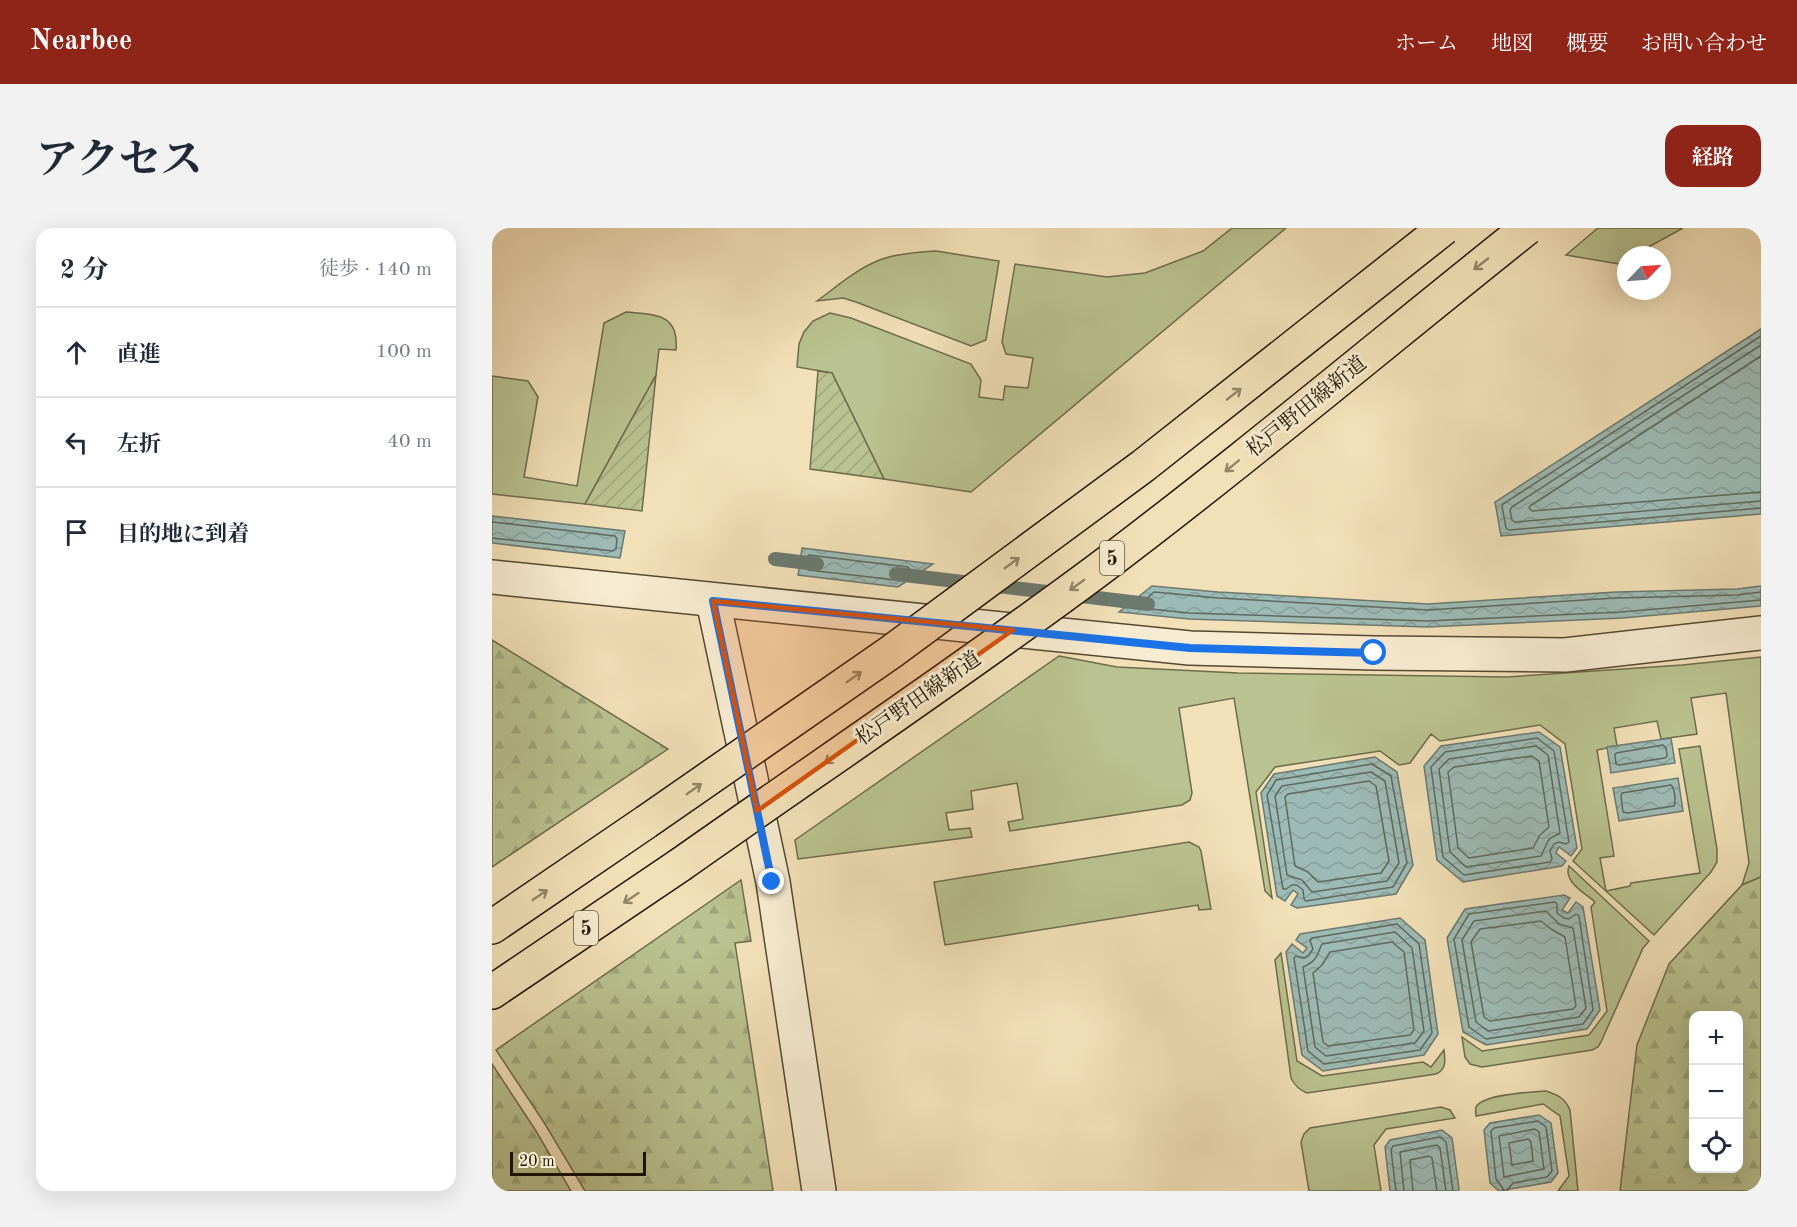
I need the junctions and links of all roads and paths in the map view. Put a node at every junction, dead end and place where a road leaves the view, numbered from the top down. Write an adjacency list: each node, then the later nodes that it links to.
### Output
1 (1444, 228): 6 (main road, one-way to 1, bridge)
2 (1527, 228): 7 (main road, 松戸野田線新道 / 5, one-way to 7, bridge)
3 (492, 577): 4 (street)
4 (713, 601): 5 (street); 8 (street)
5 (1761, 633)
6 (492, 927)
7 (492, 992)
8 (819, 1191)

